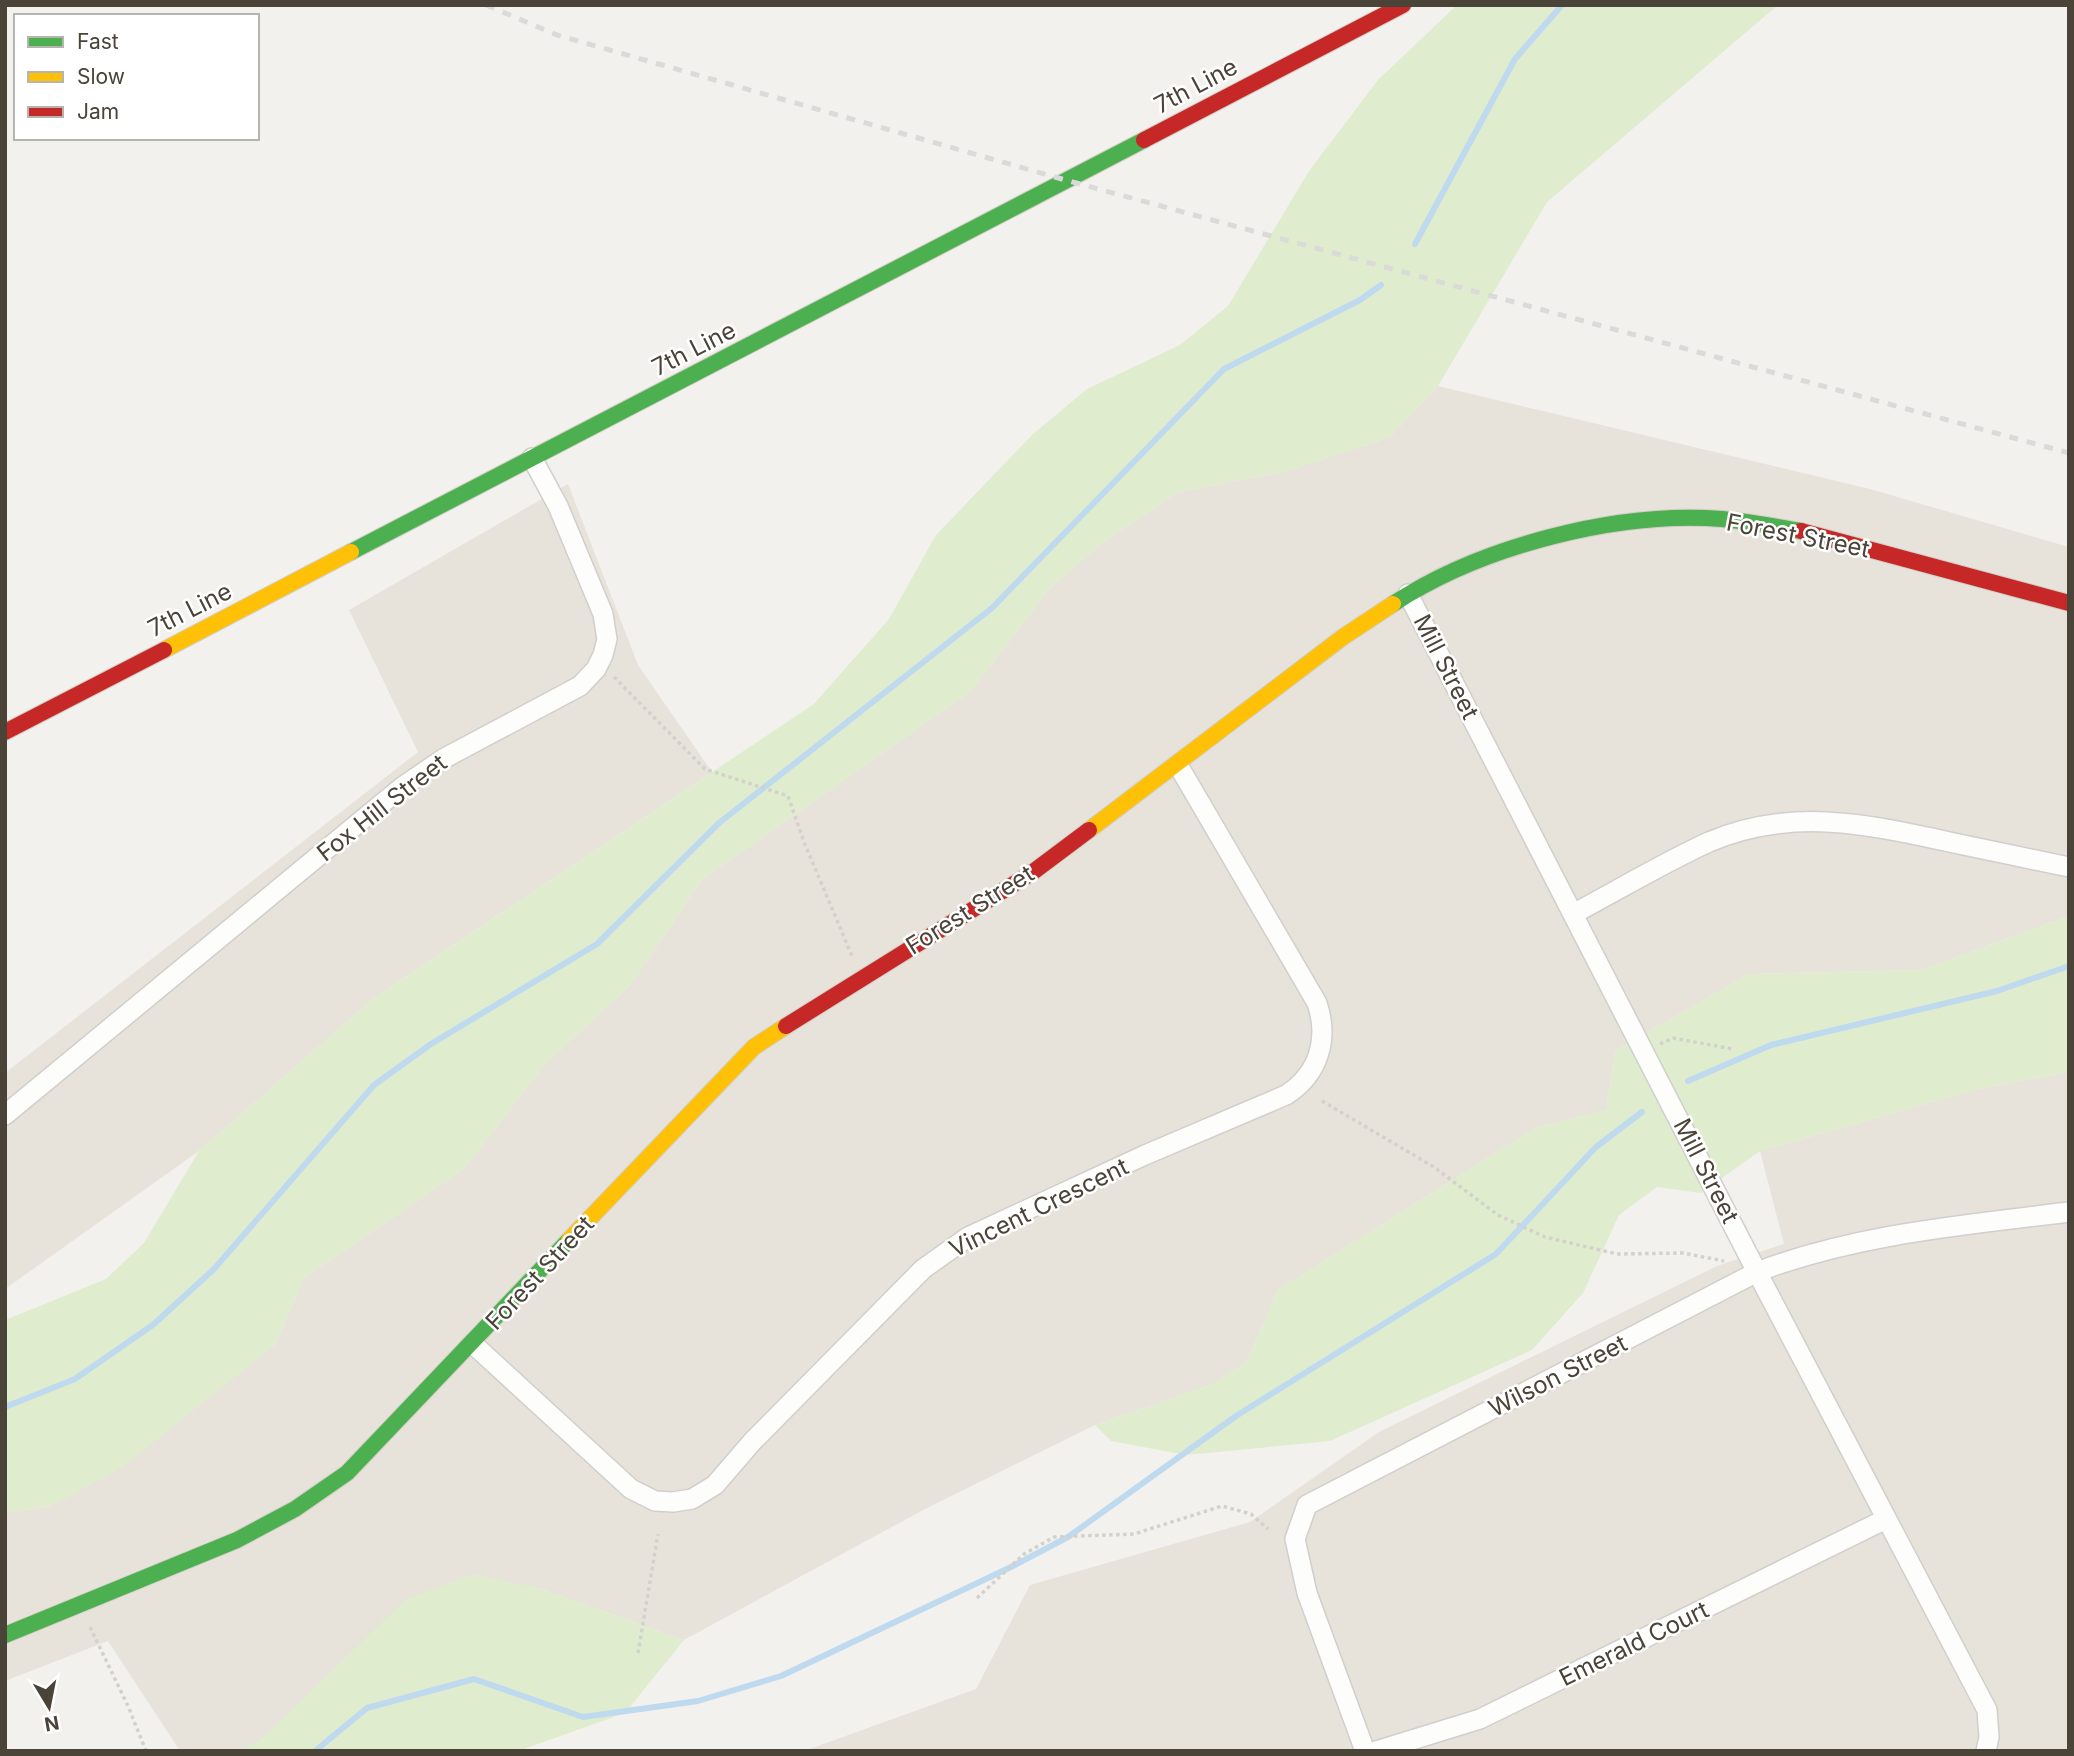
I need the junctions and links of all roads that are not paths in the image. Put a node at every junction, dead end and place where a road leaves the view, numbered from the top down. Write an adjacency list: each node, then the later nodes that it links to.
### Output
1 (1403, 5): 2 (street, 7th Line)
2 (532, 458): 5 (street, 7th Line); 9 (street, Fox Hill Street)
3 (1408, 594): 4 (street, Forest Street); 6 (street, Forest Street); 8 (street, Mill Street)
4 (2069, 603)
5 (5, 732)
6 (1178, 765): 12 (street, Forest Street); 12 (street, Vincent Crescent)
7 (2069, 867): 8 (street)
8 (1573, 914): 11 (street, Mill Street)
9 (5, 1115)
10 (2069, 1212): 11 (street, Wilson Street)
11 (1758, 1272): 13 (street, Mill Street); 15 (street, Wilson Street)
12 (473, 1344): 14 (street, Forest Street)
13 (1886, 1519): 16 (street, Emerald Court); 17 (street, Mill Street)
14 (5, 1635)
15 (1365, 1751)
16 (1376, 1751)
17 (1986, 1751)

